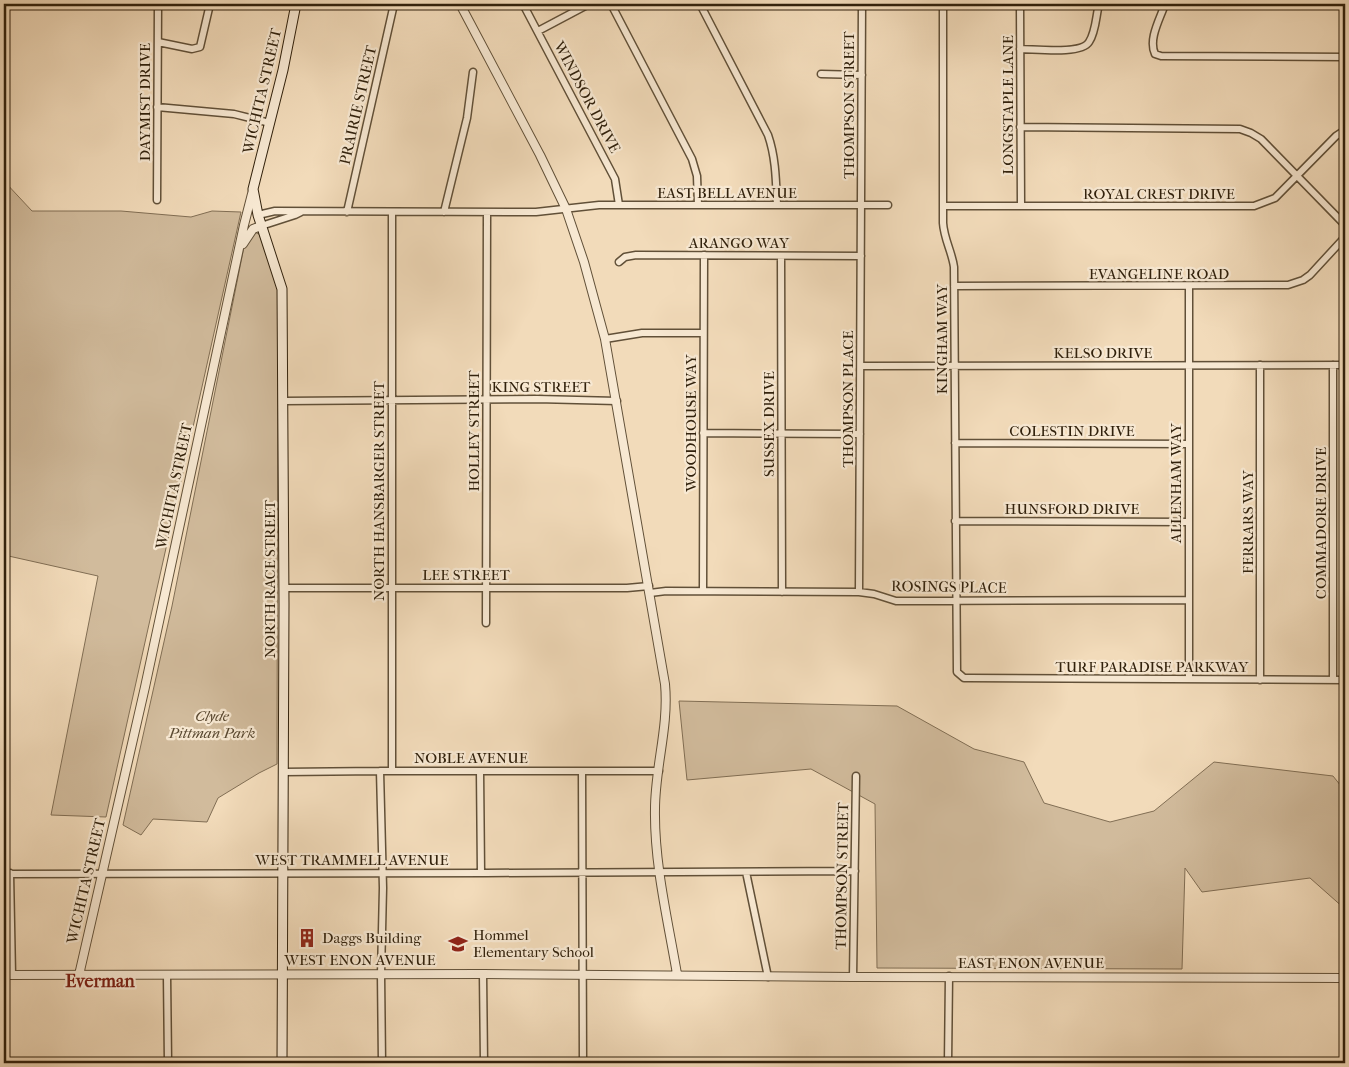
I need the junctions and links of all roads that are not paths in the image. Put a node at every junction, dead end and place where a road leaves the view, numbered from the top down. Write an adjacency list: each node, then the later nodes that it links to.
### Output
1 (158, 4): 16 (street, DAYMIST DRIVE)
2 (210, 4): 16 (street)
3 (296, 4): 23 (main road, WICHITA STREET)
4 (394, 4): 38 (street, PRAIRIE STREET)
5 (460, 4): 36 (street)
6 (523, 4): 15 (street, WINDSOR DRIVE)
7 (589, 4): 15 (street)
8 (611, 4): 30 (street)
9 (700, 4): 31 (street)
10 (862, 4): 21 (street, THOMPSON STREET)
11 (943, 4): 34 (street, KINGHAM WAY)
12 (1020, 4): 17 (street, LONGSTAPLE LANE)
13 (1099, 4): 17 (street)
14 (1165, 4): 18 (street)
15 (538, 31): 29 (street, WINDSOR DRIVE)
16 (158, 42): 22 (street, DAYMIST DRIVE)
17 (1020, 49): 24 (street, LONGSTAPLE LANE)
18 (1345, 57)
19 (473, 72): 40 (street)
20 (820, 74): 21 (street)
21 (862, 75): 32 (street, THOMPSON STREET)
22 (158, 107): 23 (street); 28 (street, DAYMIST DRIVE)
23 (270, 124): 27 (main road, WICHITA STREET)
24 (1020, 127): 26 (street); 35 (street, LONGSTAPLE LANE)
25 (1345, 130): 26 (street, ROYAL CREST DRIVE)
26 (1297, 175): 35 (street, ROYAL CREST DRIVE); 44 (street)
27 (253, 188): 42 (main road, NORTH RACE STREET); 43 (street, WICHITA STREET)
28 (157, 200)
29 (619, 205): 30 (street, EAST BELL AVENUE); 36 (street, EAST BELL AVENUE)
30 (698, 205): 31 (street, EAST BELL AVENUE)
31 (777, 205): 32 (street, EAST BELL AVENUE)
32 (862, 205): 33 (street, EAST BELL AVENUE); 50 (street, THOMPSON PLACE)
33 (888, 205)
34 (943, 206): 35 (street, ROYAL CREST DRIVE); 52 (street, KINGHAM WAY)
35 (1020, 206)
36 (566, 209): 41 (street, EAST BELL AVENUE); 55 (street)
37 (302, 211): 38 (street, EAST BELL AVENUE); 42 (street, EAST BELL AVENUE); 45 (street)
38 (346, 212): 39 (street, EAST BELL AVENUE)
39 (392, 212): 40 (street, EAST BELL AVENUE); 63 (street, NORTH HANSBARGER STREET)
40 (444, 212): 41 (street, EAST BELL AVENUE)
41 (487, 213): 62 (street, HOLLEY STREET)
42 (258, 215): 43 (street); 45 (main road, NORTH RACE STREET)
43 (244, 225): 47 (street, WICHITA STREET)
44 (1345, 225)
45 (261, 226): 47 (street); 64 (main road, NORTH RACE STREET)
46 (1345, 237): 53 (street, EVANGELINE ROAD)
47 (239, 250): 99 (street, WICHITA STREET)
48 (704, 255): 49 (street, ARANGO WAY); 51 (street, ARANGO WAY); 54 (street, WOODHOUSE WAY)
49 (782, 256): 50 (street, ARANGO WAY); 67 (street, SUSSEX DRIVE)
50 (861, 256): 60 (street, THOMPSON PLACE)
51 (619, 262)
52 (954, 286): 53 (street, EVANGELINE ROAD); 61 (street, KINGHAM WAY)
53 (1189, 286): 56 (street, ALLENHAM WAY)
54 (703, 333): 55 (street); 66 (street, WOODHOUSE WAY)
55 (605, 339): 65 (street)
56 (1188, 365): 57 (street, KELSO DRIVE); 61 (street, KELSO DRIVE); 70 (street, ALLENHAM WAY)
57 (1260, 365): 58 (street, KELSO DRIVE); 85 (street, FERRARS WAY)
58 (1333, 365): 59 (street, KELSO DRIVE); 86 (street, COMMADORE DRIVE)
59 (1345, 365)
60 (861, 366): 61 (street, KELSO DRIVE); 68 (street, THOMPSON PLACE)
61 (954, 366): 69 (street, KINGHAM WAY)
62 (487, 399): 63 (street, KING STREET); 65 (street, KING STREET); 75 (street, HOLLEY STREET)
63 (391, 400): 64 (street, KING STREET); 74 (street, NORTH HANSBARGER STREET)
64 (284, 401): 73 (main road, NORTH RACE STREET)
65 (617, 401): 76 (street)
66 (703, 433): 67 (street); 77 (street, WOODHOUSE WAY)
67 (782, 434): 68 (street); 78 (street, SUSSEX DRIVE)
68 (860, 434): 79 (street, THOMPSON PLACE)
69 (955, 443): 70 (street, COLESTIN DRIVE); 71 (street, KINGHAM WAY)
70 (1189, 444): 72 (street, ALLENHAM WAY)
71 (955, 521): 72 (street, HUNSFORD DRIVE); 80 (street, KINGHAM WAY)
72 (1189, 522): 81 (street, ALLENHAM WAY)
73 (284, 588): 74 (street, LEE STREET); 92 (main road, NORTH RACE STREET)
74 (391, 588): 75 (street, LEE STREET); 89 (street, NORTH HANSBARGER STREET)
75 (486, 588): 76 (street, LEE STREET); 82 (street, HOLLEY STREET)
76 (649, 589): 77 (street, ROSINGS PLACE); 93 (street)
77 (703, 591): 78 (street, ROSINGS PLACE)
78 (782, 592): 79 (street, ROSINGS PLACE)
79 (859, 592): 80 (street, ROSINGS PLACE)
80 (956, 600): 81 (street, ROSINGS PLACE); 83 (street, KINGHAM WAY)
81 (1189, 600): 84 (street, ALLENHAM WAY)
82 (486, 622)
83 (960, 675): 84 (street, TURF PARADISE PARKWAY)
84 (1189, 680): 85 (street, TURF PARADISE PARKWAY)
85 (1260, 680): 86 (street, TURF PARADISE PARKWAY)
86 (1333, 680): 87 (street, TURF PARADISE PARKWAY)
87 (1345, 680)
88 (380, 770): 89 (street, NOBLE AVENUE); 92 (street, NOBLE AVENUE); 100 (street)
89 (392, 770): 90 (street, NOBLE AVENUE)
90 (480, 771): 91 (street, NOBLE AVENUE); 101 (street)
91 (582, 771): 93 (street, NOBLE AVENUE); 102 (street)
92 (282, 772): 96 (main road, NORTH RACE STREET)
93 (659, 772): 97 (street)
94 (856, 776): 95 (street, THOMPSON STREET)
95 (855, 871): 98 (street, WEST TRAMMELL AVENUE); 116 (street, THOMPSON STREET)
96 (283, 872): 99 (street, WEST TRAMMELL AVENUE); 100 (street, WEST TRAMMELL AVENUE); 105 (main road, NORTH RACE STREET)
97 (660, 872): 98 (street, WEST TRAMMELL AVENUE); 102 (street, WEST TRAMMELL AVENUE); 109 (street)
98 (746, 872): 115 (street)
99 (102, 873): 103 (street, WEST TRAMMELL AVENUE); 112 (street, WICHITA STREET)
100 (383, 873): 101 (street, WEST TRAMMELL AVENUE); 106 (street)
101 (481, 873): 102 (street, WEST TRAMMELL AVENUE)
102 (582, 873): 108 (street)
103 (7, 874): 111 (street)
104 (167, 974): 105 (street, WEST ENON AVENUE); 112 (street, WEST ENON AVENUE); 118 (street)
105 (282, 974): 106 (street, WEST ENON AVENUE); 119 (main road, NORTH RACE STREET)
106 (381, 974): 107 (street, WEST ENON AVENUE); 120 (street)
107 (483, 974): 108 (street, WEST ENON AVENUE); 121 (street)
108 (584, 974): 109 (street, WEST ENON AVENUE); 122 (street)
109 (677, 974): 113 (street, WEST ENON AVENUE)
110 (4, 975): 111 (street, WEST ENON AVENUE)
111 (12, 975): 112 (street, WEST ENON AVENUE)
112 (79, 975)
113 (717, 976): 115 (street, EAST ENON AVENUE)
114 (948, 976): 116 (street, EAST ENON AVENUE); 117 (street, EAST ENON AVENUE); 123 (street)
115 (768, 977): 116 (street, EAST ENON AVENUE)
116 (853, 977)
117 (1345, 978)
118 (168, 1063)
119 (282, 1063)
120 (382, 1063)
121 (484, 1063)
122 (583, 1063)
123 (948, 1063)

